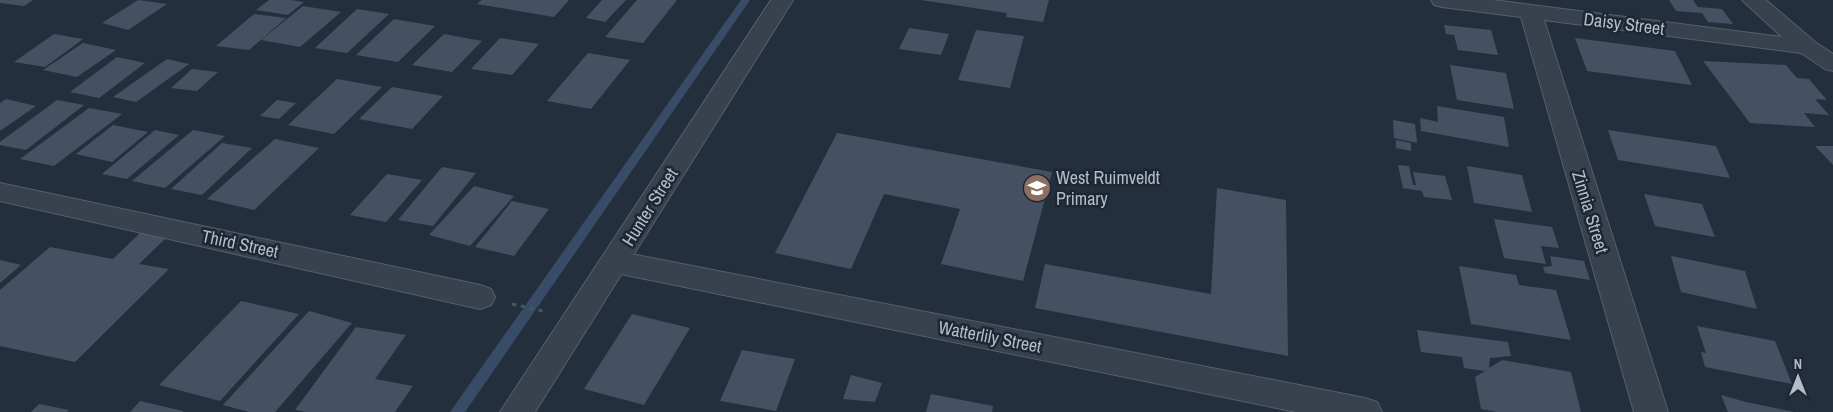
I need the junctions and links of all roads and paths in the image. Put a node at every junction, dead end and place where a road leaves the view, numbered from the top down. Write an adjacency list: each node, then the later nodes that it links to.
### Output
1 (782, 0): 8 (street, Hunter Street)
2 (1442, 0): 4 (street, Daisy Street)
3 (1753, 0): 5 (street)
4 (1530, 11): 5 (street, Daisy Street); 14 (street, Zinnia Street)
5 (1807, 47): 6 (street)
6 (1833, 64)
7 (0, 192): 9 (street, Third Street)
8 (616, 262): 12 (street, Hunter Street); 13 (street, Watterlily Street)
9 (480, 297)
10 (511, 304): 11 (path)
11 (547, 312)
12 (518, 412)
13 (1365, 412)
14 (1651, 412)

